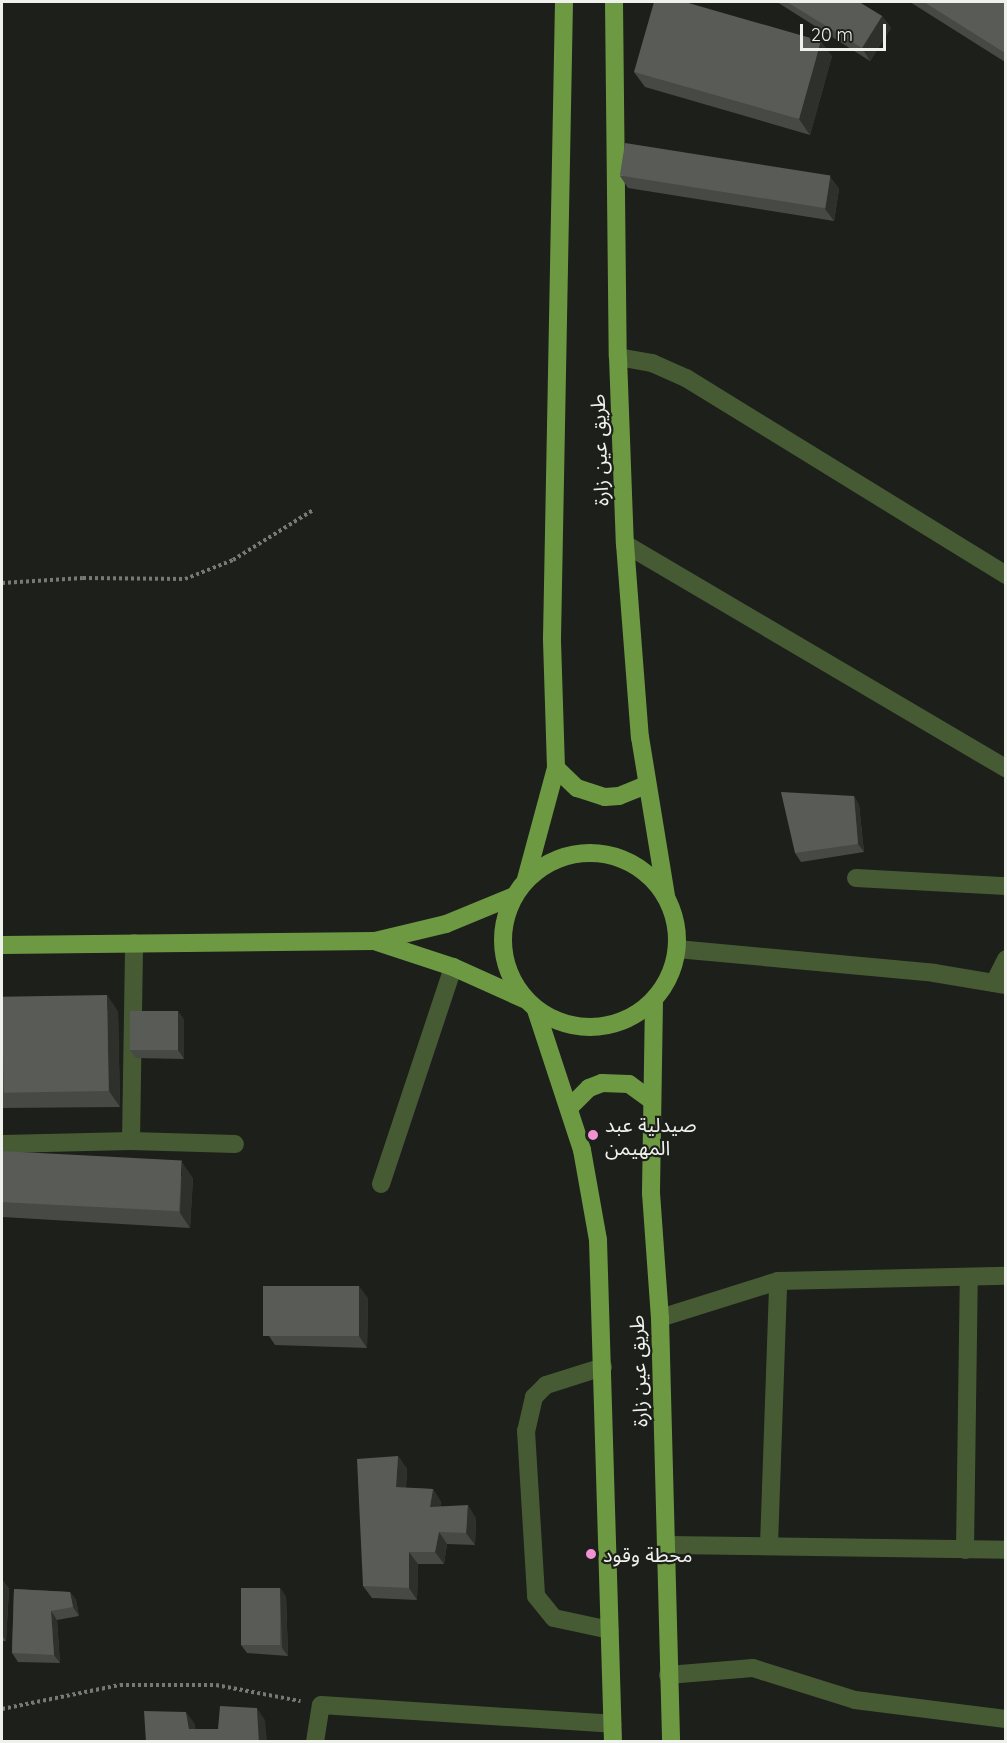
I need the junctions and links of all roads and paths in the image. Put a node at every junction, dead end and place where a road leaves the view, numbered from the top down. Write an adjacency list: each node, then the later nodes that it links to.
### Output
1 (564, 2): 8 (main road, طريق عين زارة)
2 (614, 2): 3 (main road, طريق عين زارة)
3 (618, 357): 5 (main road, طريق عين زارة); 6 (street)
4 (313, 510): 7 (path)
5 (625, 544): 9 (street); 10 (main road, طريق عين زارة)
6 (1005, 575)
7 (2, 583)
8 (556, 768): 10 (main road); 12 (main road, طريق عين زارة)
9 (1005, 768)
10 (646, 785): 14 (main road, طريق عين زارة)
11 (856, 878): 13 (street)
12 (526, 879): 14 (main road); 15 (main road)
13 (1005, 886)
14 (666, 895): 19 (main road)
15 (514, 896): 16 (main road); 24 (main road)
16 (375, 941): 17 (main road); 21 (main road)
17 (134, 943): 18 (main road); 27 (street)
18 (2, 945)
19 (677, 949): 22 (street); 23 (main road)
20 (1005, 959): 22 (street)
21 (453, 967): 24 (main road); 30 (street)
22 (1000, 984)
23 (654, 1000): 24 (main road); 25 (main road, طريق عين زارة)
24 (532, 1005): 26 (main road, طريق عين زارة)
25 (650, 1100): 26 (main road); 34 (main road, طريق عين زارة)
26 (570, 1107): 35 (main road, طريق عين زارة)
27 (131, 1141): 28 (street); 29 (street)
28 (2, 1144)
29 (235, 1144)
30 (381, 1184)
31 (1005, 1275): 32 (street)
32 (969, 1279): 33 (street); 38 (street)
33 (778, 1281): 34 (street); 37 (street)
34 (660, 1318): 36 (main road, طريق عين زارة)
35 (603, 1366): 40 (main road, طريق عين زارة); 40 (street)
36 (667, 1545): 37 (street); 41 (main road, طريق عين زارة)
37 (769, 1545): 38 (street)
38 (965, 1550): 39 (street)
39 (1005, 1550)
40 (610, 1630): 45 (main road, طريق عين زارة)
41 (668, 1675): 44 (street); 47 (main road, طريق عين زارة)
42 (321, 1705): 43 (path); 45 (street); 46 (street)
43 (2, 1709)
44 (1005, 1719)
45 (612, 1733)
46 (315, 1742)
47 (671, 1742)

